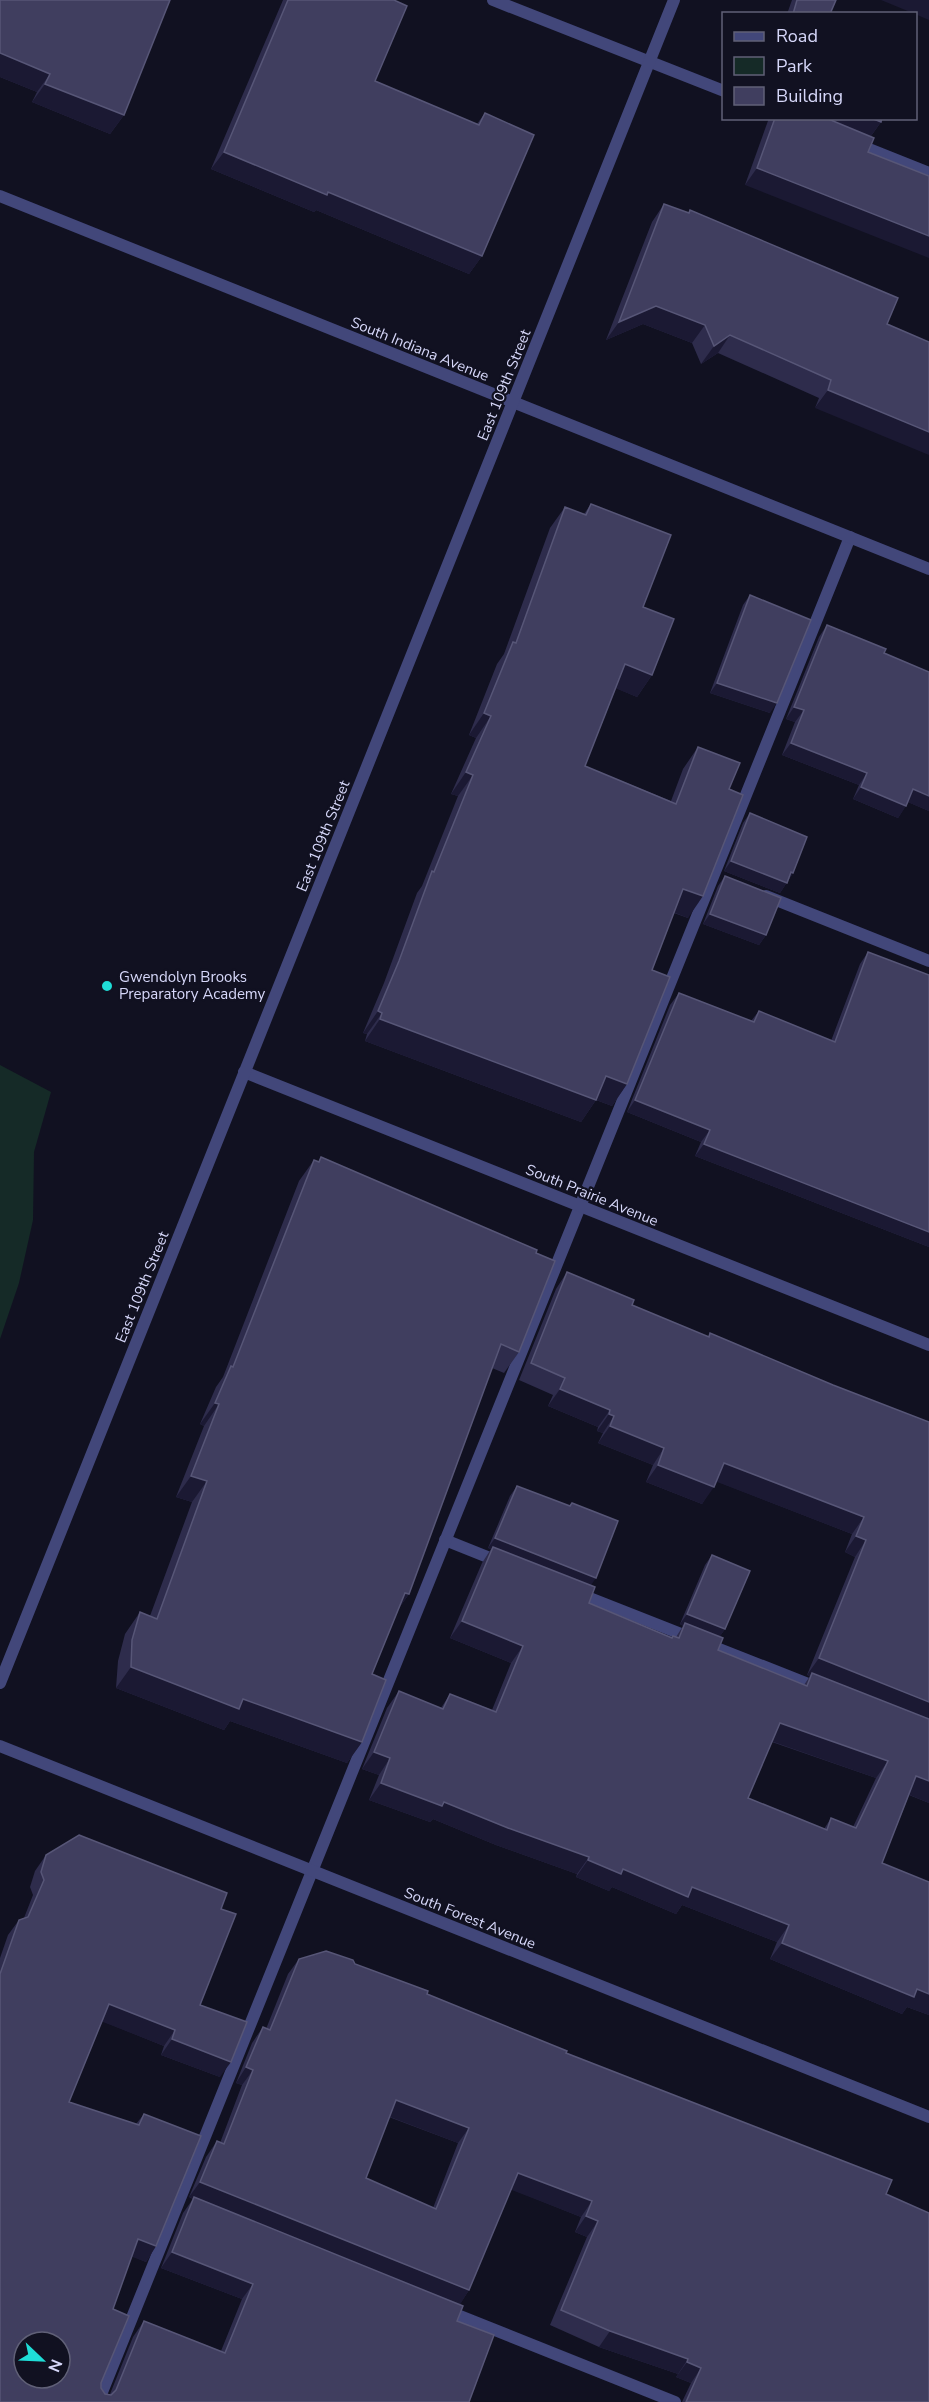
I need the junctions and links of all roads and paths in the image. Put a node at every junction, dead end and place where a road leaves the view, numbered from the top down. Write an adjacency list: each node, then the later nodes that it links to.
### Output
1 (493, 0): 3 (street)
2 (674, 0): 3 (street, East 109th Street)
3 (650, 62): 4 (street); 8 (street, East 109th Street)
4 (722, 91)
5 (844, 140): 6 (street)
6 (929, 173)
7 (0, 196): 8 (street, South Indiana Avenue)
8 (513, 403): 9 (street, South Indiana Avenue); 13 (street, East 109th Street)
9 (850, 537): 10 (street, South Indiana Avenue); 14 (street)
10 (929, 569)
11 (756, 892): 12 (street)
12 (929, 961)
13 (244, 1072): 14 (street, South Prairie Avenue); 19 (street, East 109th Street)
14 (580, 1206): 15 (street, South Prairie Avenue); 16 (street)
15 (929, 1345)
16 (445, 1540): 17 (street); 22 (street)
17 (511, 1566)
18 (566, 1588): 20 (street)
19 (0, 1683)
20 (830, 1693)
21 (0, 1746): 22 (street, South Forest Avenue)
22 (312, 1871): 23 (street, South Forest Avenue); 25 (street)
23 (929, 2117)
24 (433, 2304): 26 (street)
25 (98, 2402)
26 (675, 2402)

